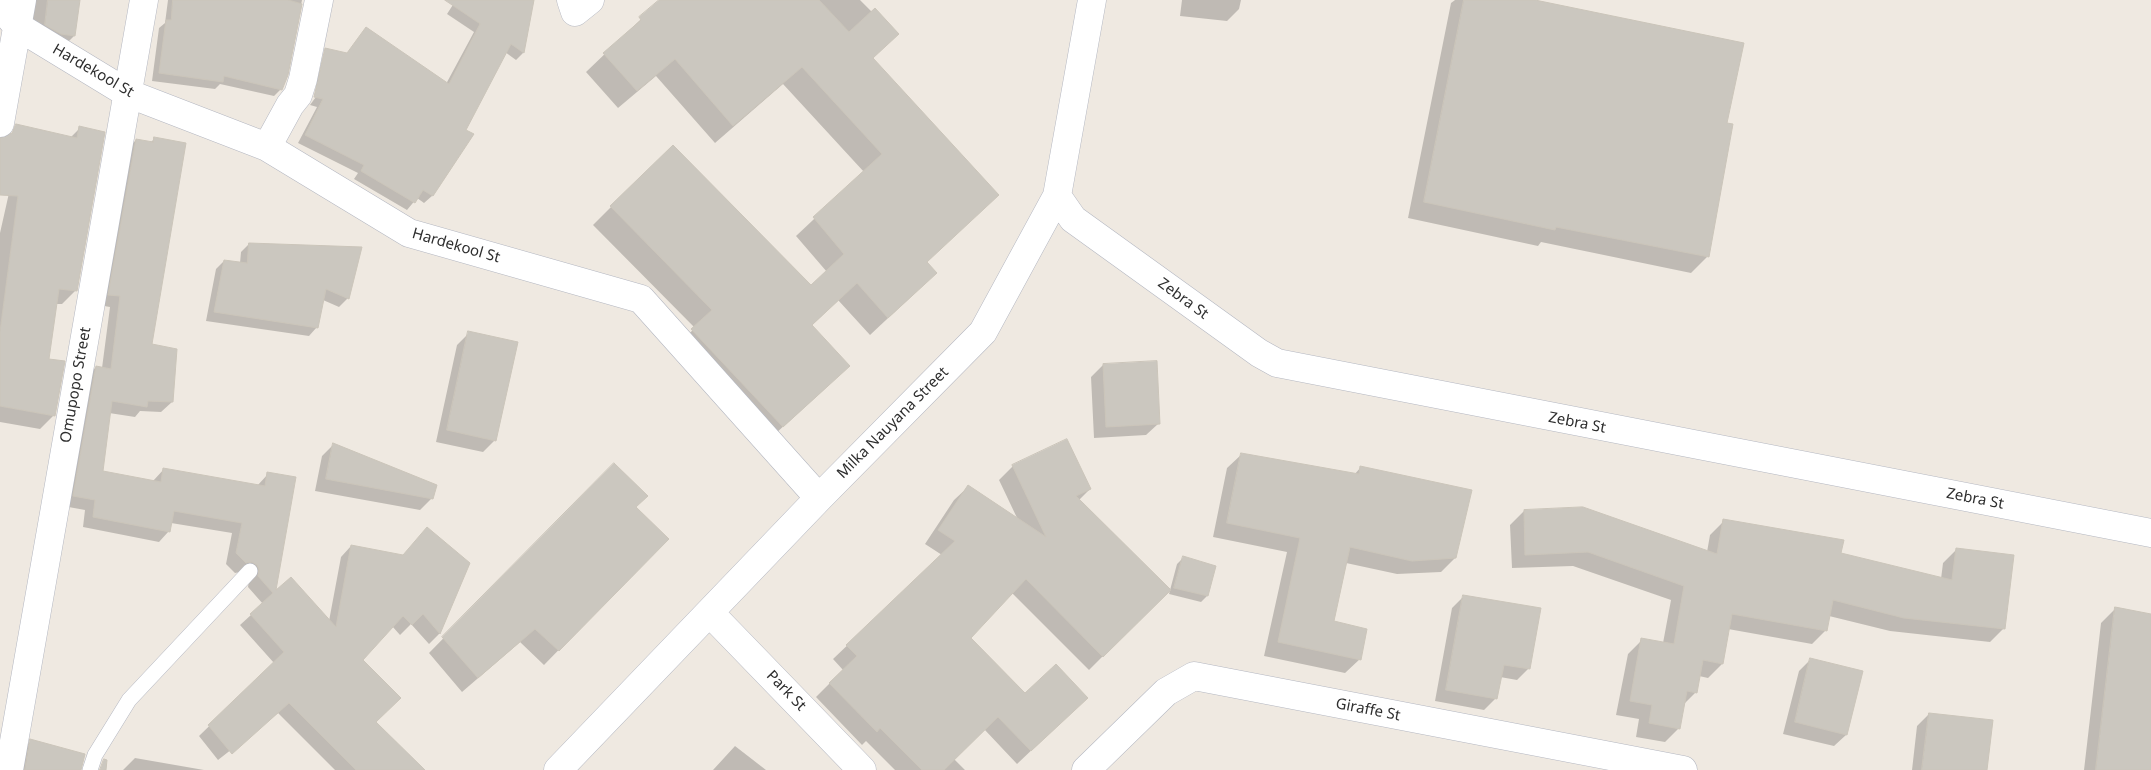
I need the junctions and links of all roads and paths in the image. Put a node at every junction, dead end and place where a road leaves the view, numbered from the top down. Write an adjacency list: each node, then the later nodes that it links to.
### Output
1 (144, 0): 7 (street, Omupopo Street)
2 (319, 0): 9 (street)
3 (570, 0): 4 (street)
4 (590, 0)
5 (1092, 0): 10 (street, Milka Nauyana Street)
6 (13, 11): 7 (street, Hardekool St); 8 (street)
7 (127, 94): 9 (street, Hardekool St); 15 (street, Omupopo Street)
8 (0, 123)
9 (267, 147): 11 (street, Hardekool St)
10 (1057, 196): 11 (street, Milka Nauyana Street); 12 (street, Zebra St)
11 (819, 498): 14 (street, Milka Nauyana Street)
12 (2151, 533)
13 (250, 571): 16 (lane)
14 (710, 613): 17 (street, Milka Nauyana Street); 18 (street, Park St)
15 (9, 770)
16 (90, 770)
17 (558, 770)
18 (862, 770)
19 (1086, 770): 20 (street, Giraffe St)
20 (1683, 770)

